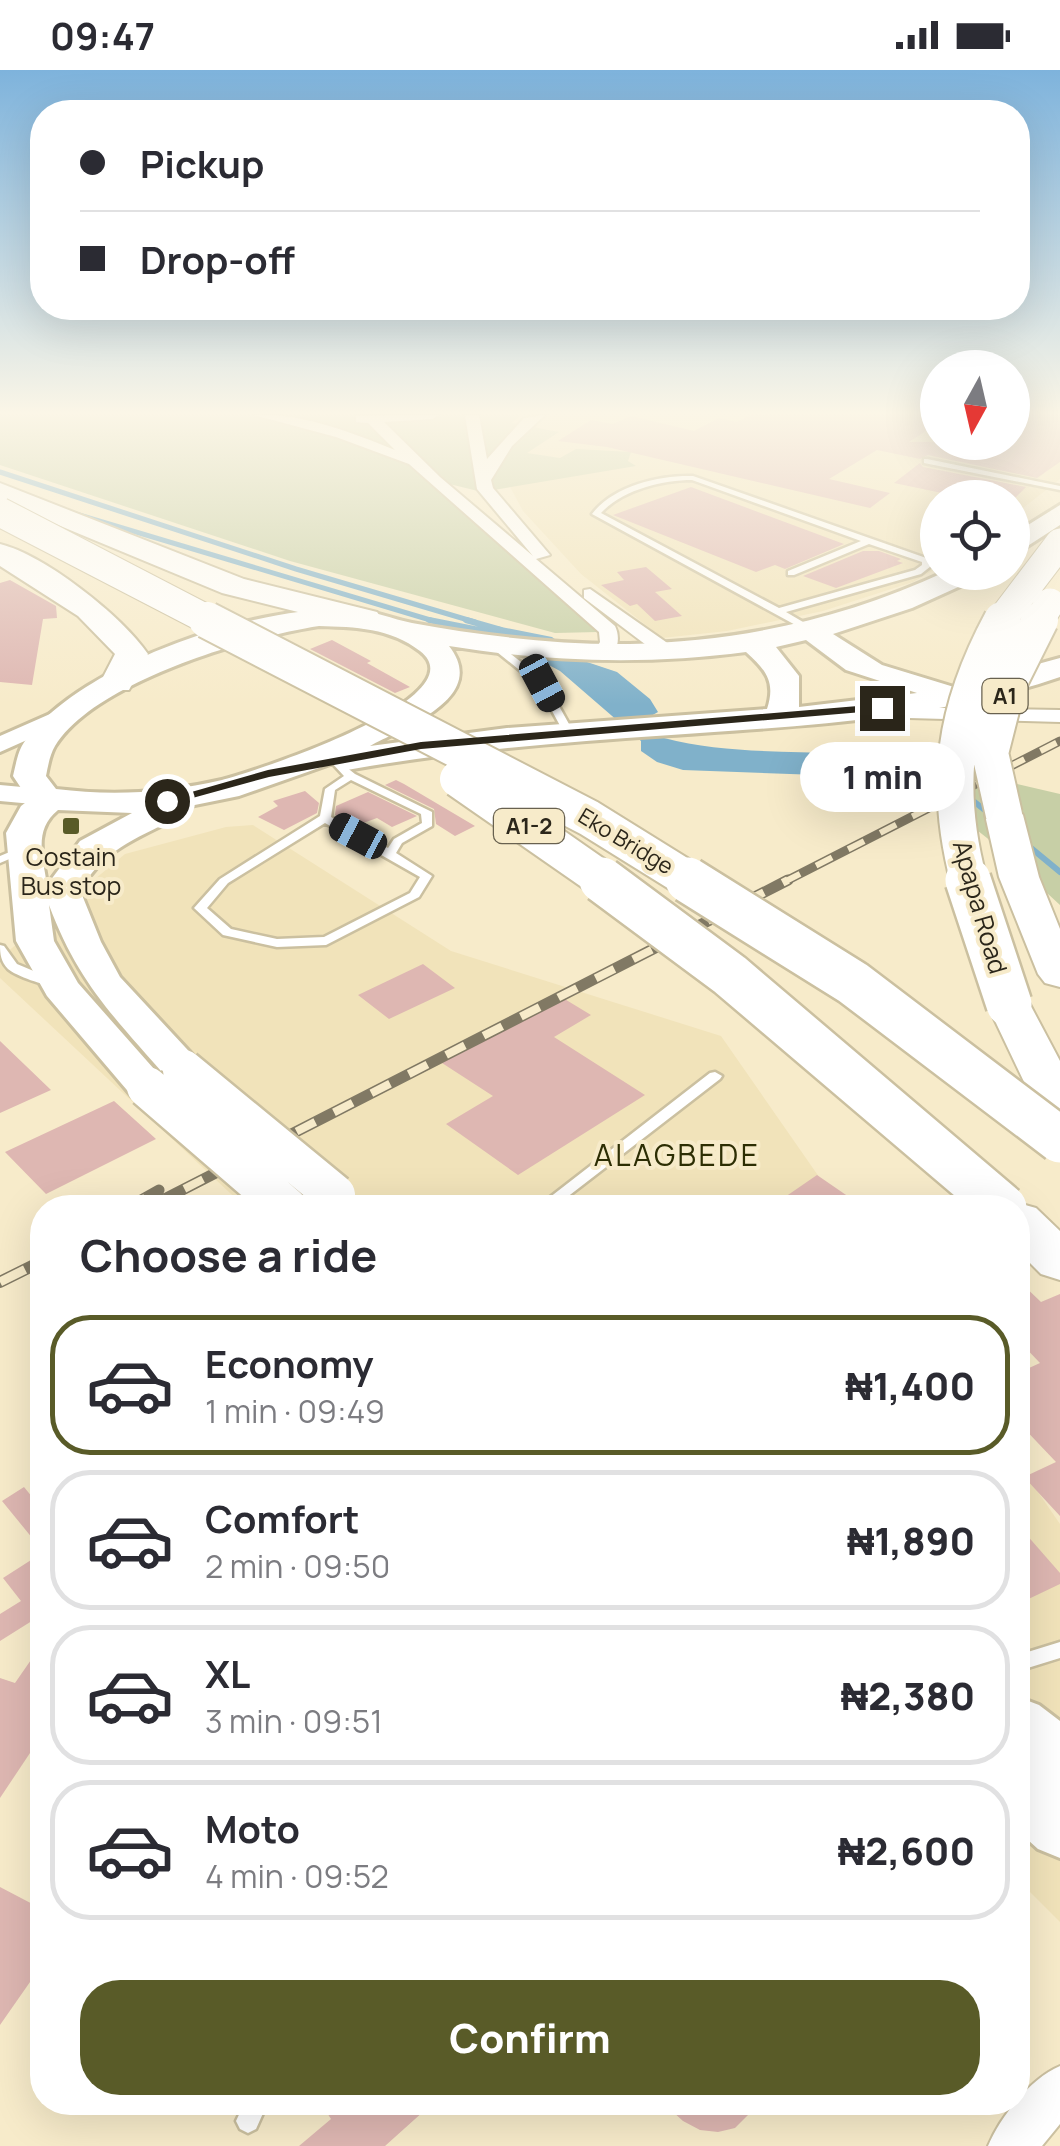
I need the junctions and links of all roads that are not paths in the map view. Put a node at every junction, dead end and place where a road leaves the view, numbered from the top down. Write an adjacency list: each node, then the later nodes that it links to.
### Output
1 (0, 512): 49 (highway, Eko Bridge / A1-2, bridge)
2 (51, 512): 19 (highway)
3 (471, 512): 16 (street)
4 (505, 512): 14 (street)
5 (596, 512): 18 (lane)
6 (785, 512): 10 (lane)
7 (1060, 514): 9 (main road)
8 (0, 526): 53 (highway, Eko Bridge / A1-2, bridge)
9 (1030, 535)
10 (868, 541): 13 (lane); 18 (lane)
11 (1060, 542): 48 (highway, Apapa Road / A1, bridge)
12 (0, 553): 27 (highway)
13 (791, 573)
14 (580, 587): 16 (street); 25 (street)
15 (1060, 587): 44 (highway, Apapa Road / A1, bridge)
16 (560, 590): 24 (street)
17 (928, 590): 21 (main road)
18 (778, 611): 21 (lane)
19 (366, 619): 20 (main road); 27 (main road)
20 (403, 629): 23 (main road); 36 (main road)
21 (813, 631): 22 (main road); 28 (main road)
22 (756, 644): 25 (main road); 32 (main road)
23 (508, 648): 24 (main road); 33 (lane)
24 (590, 653): 25 (main road)
25 (669, 653)
26 (1060, 666): 28 (main road)
27 (116, 683): 30 (main road)
28 (960, 694): 29 (main road); 31 (street)
29 (842, 713): 31 (street); 32 (main road)
30 (66, 714): 34 (street); 39 (main road)
31 (1060, 715)
32 (779, 718): 33 (main road)
33 (569, 734): 35 (main road)
34 (0, 746)
35 (344, 769): 36 (main road); 40 (lane); 42 (lane)
36 (268, 774): 37 (main road)
37 (206, 792): 39 (main road); 47 (main road)
38 (0, 793): 39 (street)
39 (48, 798): 41 (main road)
40 (325, 818): 42 (lane); 42 (lane)
41 (12, 854): 45 (main road)
42 (390, 854)
43 (0, 949): 45 (lane)
44 (1060, 974)
45 (62, 988): 47 (main road)
46 (715, 1076): 52 (lane)
47 (165, 1078): 50 (main road, bridge); 51 (main road, bridge)
48 (1060, 1107)
49 (1060, 1140)
50 (274, 1195)
51 (334, 1195)
52 (560, 1195)
53 (989, 1195)
54 (1030, 1232): 55 (highway)
55 (1060, 1261)
56 (1060, 1650): 57 (lane)
57 (1030, 1659)
58 (1030, 1734): 59 (main road)
59 (1060, 1759)
60 (1030, 1802): 61 (main road)
61 (1060, 1828)
62 (1060, 2089): 63 (street)
63 (1011, 2146)

